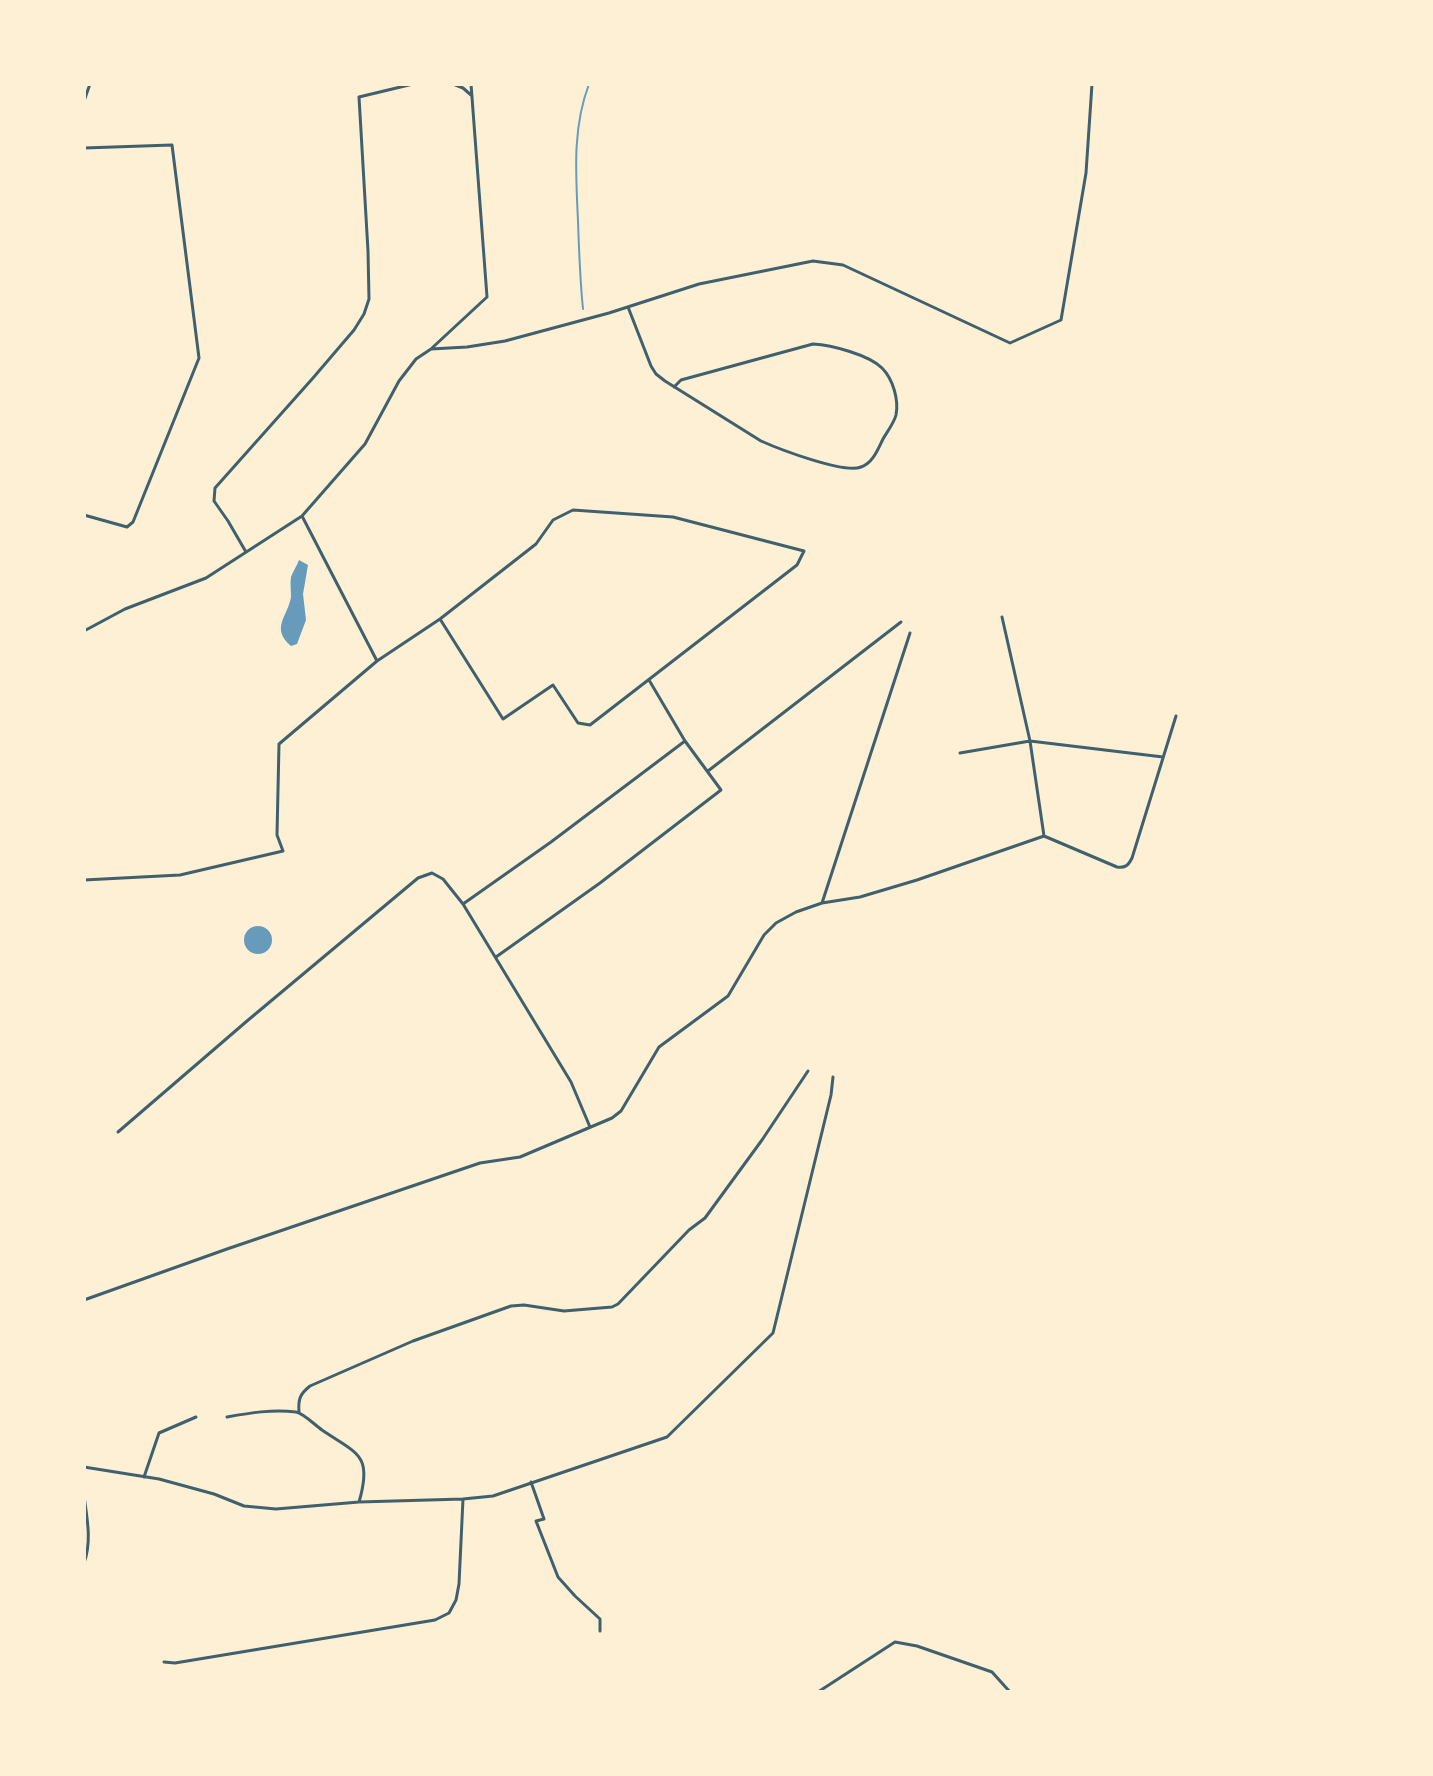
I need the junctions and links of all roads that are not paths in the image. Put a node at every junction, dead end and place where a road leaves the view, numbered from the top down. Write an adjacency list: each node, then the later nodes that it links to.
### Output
1 (90, 84): 7 (street)
2 (413, 84): 14 (street)
3 (453, 84): 6 (street)
4 (471, 84): 6 (street)
5 (1092, 84): 9 (street)
6 (471, 95): 10 (street)
7 (84, 101)
8 (84, 148): 12 (street)
9 (628, 307): 10 (street); 11 (street)
10 (431, 349): 13 (street)
11 (674, 387): 11 (street)
12 (84, 515)
13 (302, 516): 14 (street); 20 (street)
14 (246, 552): 18 (street)
15 (1002, 617): 24 (street)
16 (440, 619): 20 (street); 21 (street); 21 (street)
17 (901, 622): 27 (street)
18 (84, 631)
19 (910, 633): 30 (street)
20 (377, 661): 29 (street)
21 (649, 680): 23 (street)
22 (1176, 716): 26 (street)
23 (685, 741): 27 (street); 31 (street)
24 (1030, 741): 25 (street); 26 (street); 28 (street)
25 (960, 753)
26 (1164, 757): 28 (street)
27 (708, 771): 32 (street)
28 (1044, 836): 30 (street)
29 (84, 880)
30 (822, 903): 35 (street)
31 (463, 904): 32 (street); 36 (street)
32 (496, 957): 35 (street)
33 (808, 1071): 38 (street)
34 (833, 1077): 43 (street)
35 (590, 1127): 37 (street)
36 (118, 1132)
37 (84, 1300)
38 (299, 1412): 40 (street); 46 (street)
39 (196, 1417): 42 (street)
40 (227, 1417)
41 (84, 1467): 42 (street)
42 (144, 1477): 46 (street)
43 (531, 1482): 45 (street); 48 (street)
44 (84, 1496): 47 (street)
45 (463, 1499): 46 (street); 49 (street)
46 (359, 1502)
47 (84, 1563)
48 (600, 1631)
49 (164, 1662)
50 (818, 1692): 51 (street)
51 (1010, 1692)

